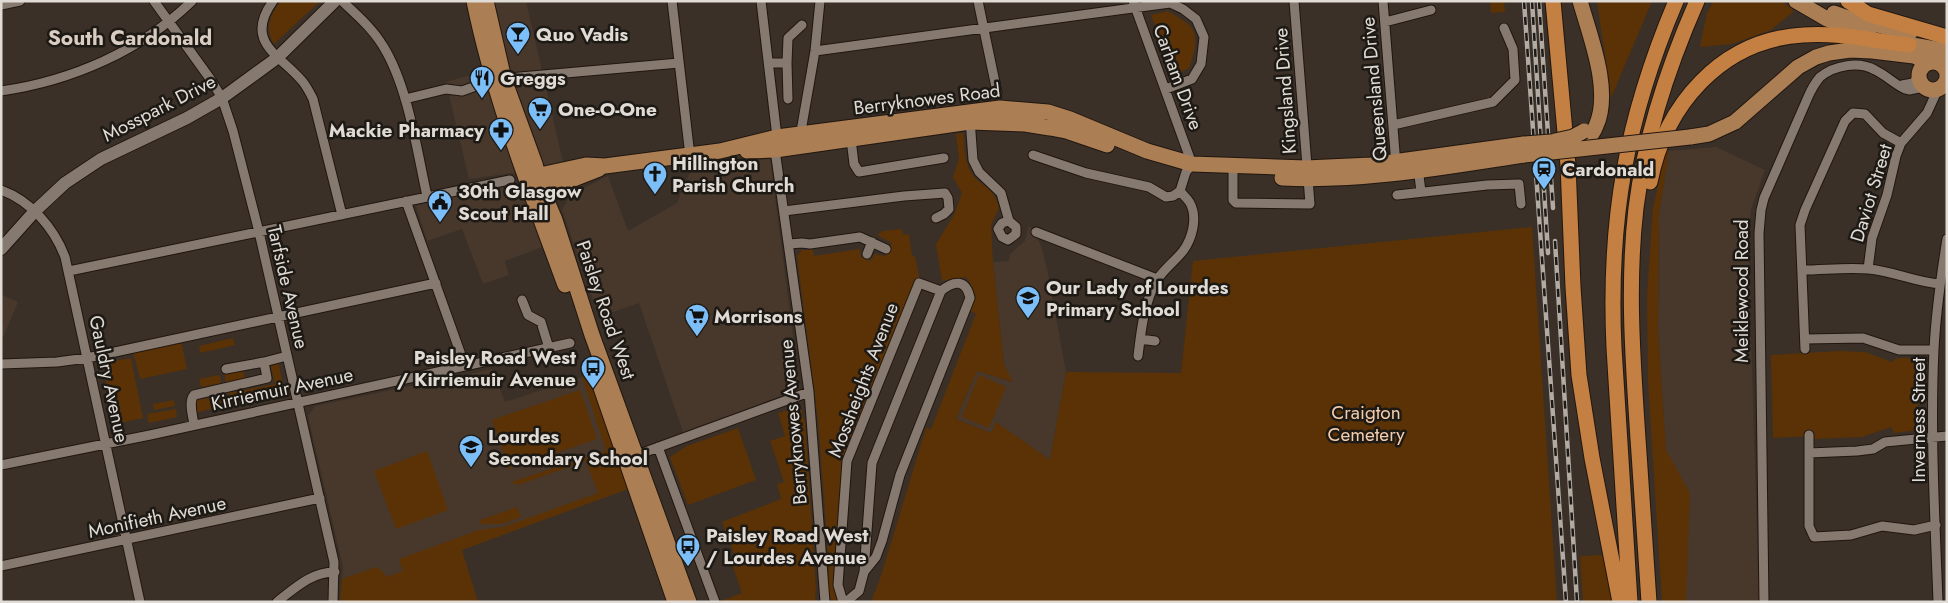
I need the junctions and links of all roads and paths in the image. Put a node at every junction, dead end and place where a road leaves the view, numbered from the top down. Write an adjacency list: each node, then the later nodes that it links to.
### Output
1 (20, 1): 24 (street)
2 (154, 1): 26 (street, Tarfside Avenue)
3 (192, 1): 26 (street)
4 (273, 1): 34 (street)
5 (335, 1): 34 (street, Mosspark Drive)
6 (342, 1): 45 (street)
7 (474, 1): 39 (main road, Paisley Road West)
8 (486, 1): 39 (main road, Paisley Road West)
9 (672, 1): 35 (street)
10 (761, 1): 36 (street, Berryknowes Avenue)
11 (820, 1): 33 (street)
12 (978, 1): 29 (street)
13 (1294, 1): 64 (street, Kingsland Drive)
14 (1383, 1): 27 (street, Queensland Drive)
15 (1553, 1): 137 (highway)
16 (1571, 1): 40 (main road)
17 (1580, 1): 40 (main road)
18 (1676, 1): 138 (highway)
19 (1697, 1): 94 (highway)
20 (1796, 1): 32 (main road)
21 (1813, 1): 31 (main road)
22 (1848, 1): 31 (highway)
23 (1134, 4): 29 (street); 41 (street, Carham Drive); 41 (street)
24 (1, 5)
25 (1431, 10): 27 (street)
26 (169, 21): 42 (street); 44 (street, Tarfside Avenue)
27 (1385, 22): 48 (street, Queensland Drive)
28 (802, 26): 37 (street)
29 (984, 28): 33 (street); 43 (street)
30 (1504, 28): 48 (street)
31 (1947, 38)
32 (1909, 45): 38 (main road); 94 (highway)
33 (815, 51): 50 (street)
34 (277, 58): 44 (street, Mosspark Drive); 77 (street)
35 (679, 63): 39 (street); 57 (street)
36 (769, 63): 37 (street); 52 (street, Berryknowes Avenue)
37 (787, 63): 46 (street)
38 (1937, 77): 53 (street, Daviot Street); 54 (main road, Berryknowes Road, bridge); 140 (street, Meiklewood Road)
39 (498, 80): 45 (street); 66 (main road, Paisley Road West)
40 (1596, 85): 51 (main road, bridge); 54 (main road)
41 (1166, 89): 61 (street, Carham Drive)
42 (1, 91)
43 (997, 92)
44 (222, 98): 75 (street, Mosspark Drive); 81 (street, Tarfside Avenue)
45 (405, 99): 72 (street)
46 (788, 99)
47 (969, 117): 49 (main road, Berryknowes Road); 50 (main road, Berryknowes Road); 61 (main road, Berryknowes Road); 80 (street)
48 (1393, 125): 62 (street, Queensland Drive)
49 (851, 139): 50 (main road, Berryknowes Road); 58 (street)
50 (800, 140): 52 (main road, Berryknowes Road)
51 (1551, 142): 54 (main road, Berryknowes Road, bridge); 55 (main road, Berryknowes Road, bridge)
52 (776, 143): 57 (main road, Berryknowes Road); 76 (street, Berryknowes Avenue)
53 (1901, 143): 89 (street, Daviot Street); 90 (street)
54 (1580, 148): 55 (main road, Berryknowes Road, bridge)
55 (1524, 149): 59 (main road, Berryknowes Road)
56 (1033, 155): 69 (street)
57 (690, 156): 60 (main road, Berryknowes Road)
58 (944, 158)
59 (1418, 165): 62 (main road, Berryknowes Road); 70 (street)
60 (605, 166): 66 (main road, Berryknowes Road); 67 (main road, Berryknowes Road)
61 (1189, 168): 63 (main road, Berryknowes Road); 69 (street)
62 (1396, 168): 64 (main road, Berryknowes Road)
63 (1233, 170): 64 (main road, Berryknowes Road); 64 (street)
64 (1307, 174)
65 (510, 180): 72 (street)
66 (537, 180): 67 (main road, Berryknowes Road); 79 (main road, Paisley Road West); 98 (main road, Paisley Road West)
67 (571, 180): 79 (main road)
68 (1, 190): 75 (street, Gauldry Avenue)
69 (1180, 192): 92 (street)
70 (1421, 192): 71 (street); 74 (street)
71 (1398, 195)
72 (427, 196): 73 (street)
73 (406, 201): 77 (street); 93 (street)
74 (1521, 204)
75 (35, 211): 86 (street, Mosspark Drive); 91 (street, Gauldry Avenue)
76 (784, 211): 78 (street); 85 (street, Berryknowes Avenue)
77 (342, 215): 81 (street)
78 (936, 218)
79 (555, 220): 98 (main road, Paisley Road West)
80 (1009, 221)
81 (259, 232): 91 (street); 99 (street, Tarfside Avenue)
82 (1036, 232): 92 (street)
83 (1947, 239): 95 (street, Inverness Street)
84 (872, 242): 85 (street); 87 (street); 88 (street)
85 (789, 244): 112 (street, Berryknowes Avenue)
86 (1, 249)
87 (886, 249)
88 (867, 254)
89 (1868, 269): 90 (street); 95 (street)
90 (1802, 270): 104 (street)
91 (69, 271): 107 (street, Gauldry Avenue)
92 (1157, 279): 100 (street)
93 (436, 283): 99 (street); 110 (street)
94 (1631, 284): 139 (highway)
95 (1940, 284): 104 (street, Inverness Street)
96 (941, 291): 128 (street, Mossheights Avenue); 128 (street, Mossheights Avenue); 136 (street, Mossheights Avenue)
97 (522, 300): 103 (street)
98 (578, 307): 121 (main road, Paisley Road West); 132 (main road, Paisley Road West)
99 (278, 317): 105 (street, Tarfside Avenue); 107 (street)
100 (1140, 339): 101 (street); 106 (street)
101 (1155, 341)
102 (570, 343): 103 (street, Kirriemuir Avenue)
103 (548, 348): 110 (street, Kirriemuir Avenue)
104 (1934, 350): 116 (street, Inverness Street)
105 (287, 356): 108 (street); 113 (street, Tarfside Avenue)
106 (1138, 356)
107 (87, 358): 109 (street); 118 (street, Gauldry Avenue)
108 (264, 362): 111 (street); 114 (street)
109 (1, 364)
110 (465, 366): 113 (street, Kirriemuir Avenue)
111 (226, 369)
112 (809, 392): 119 (street); 135 (street, Berryknowes Avenue)
113 (298, 402): 114 (street, Kirriemuir Avenue); 123 (street, Tarfside Avenue)
114 (194, 425): 118 (street, Kirriemuir Avenue)
115 (1809, 435): 120 (street)
116 (1934, 436): 117 (street); 120 (street); 124 (street, Inverness Street)
117 (1947, 436)
118 (106, 443): 122 (street, Kirriemuir Avenue); 125 (street, Gauldry Avenue)
119 (658, 447): 121 (street); 134 (street)
120 (1809, 453): 124 (street)
121 (637, 455): 133 (main road, Paisley Road West)
122 (1, 465)
123 (320, 498): 125 (street, Monifieth Avenue); 127 (street, Tarfside Avenue)
124 (1936, 525): 141 (street, Inverness Street)
125 (126, 540): 126 (street, Monifieth Avenue); 129 (street, Gauldry Avenue)
126 (1, 566)
127 (335, 572): 130 (street); 131 (street, Tarfside Avenue)
128 (864, 572): 136 (street, Mossheights Avenue)
129 (140, 602)
130 (277, 602)
131 (333, 602)
132 (675, 602)
133 (689, 602)
134 (715, 602)
135 (826, 602)
136 (845, 602)
137 (1620, 602)
138 (1630, 602)
139 (1649, 602)
140 (1764, 602)
141 (1938, 602)

